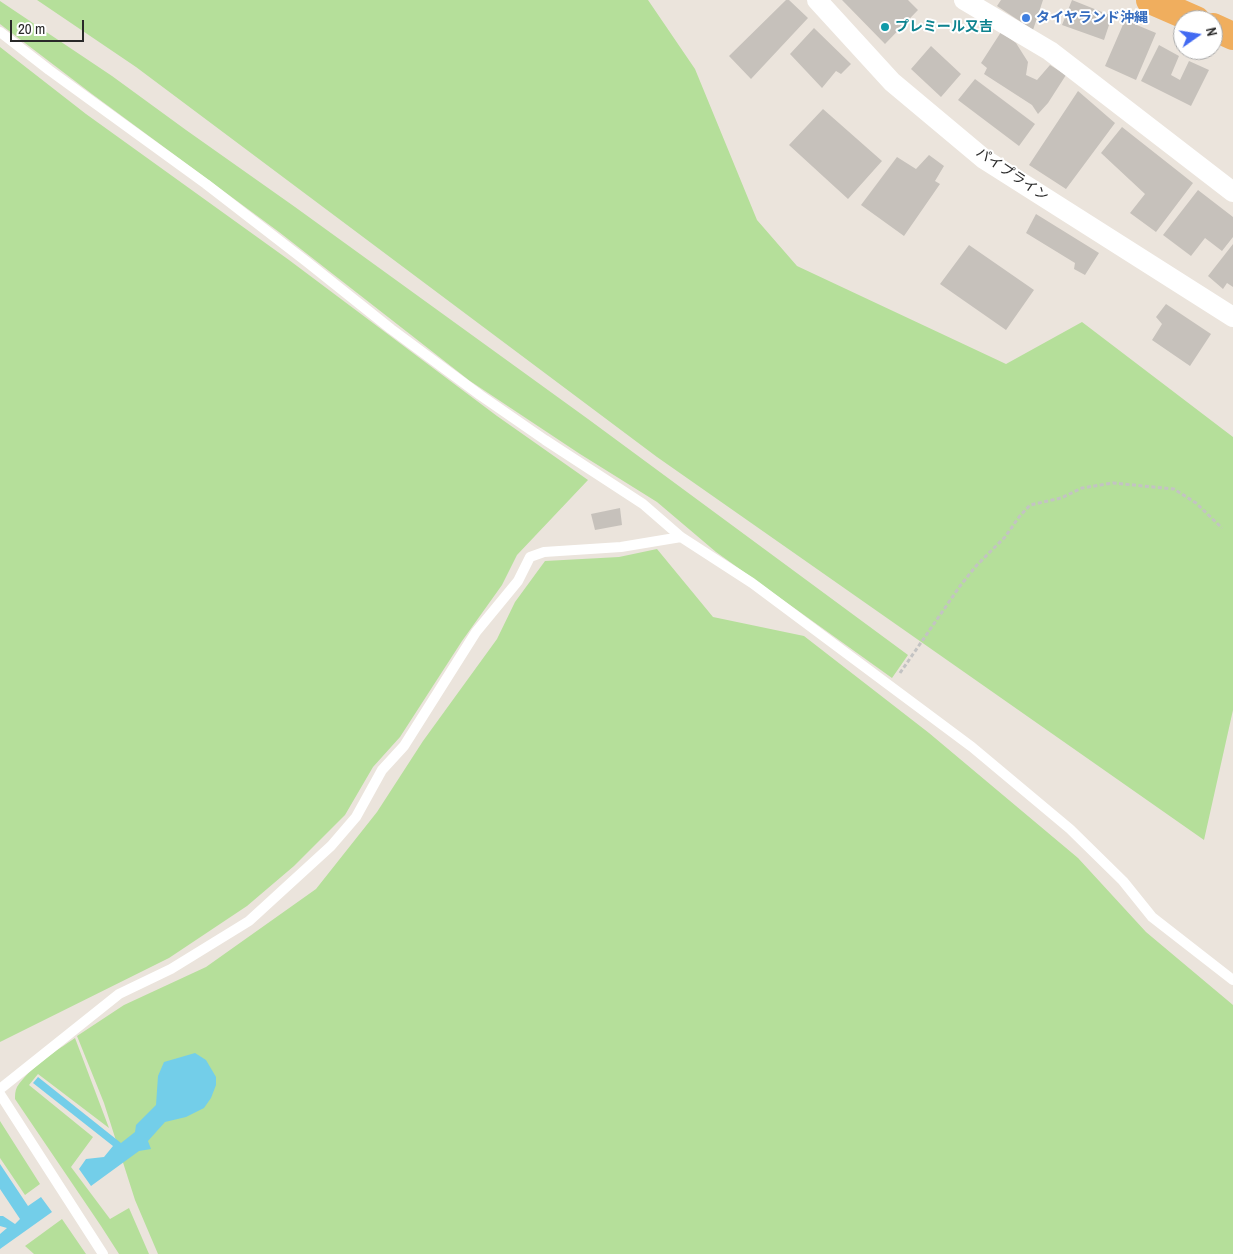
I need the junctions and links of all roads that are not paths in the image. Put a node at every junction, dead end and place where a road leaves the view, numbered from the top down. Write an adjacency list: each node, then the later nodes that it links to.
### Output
1 (817, 0): 7 (street, パイプライン)
2 (964, 0): 6 (street)
3 (1150, 0): 4 (highway)
4 (1173, 10)
5 (0, 32): 8 (lane)
6 (1233, 192)
7 (1233, 317)
8 (681, 537): 9 (lane); 10 (lane)
9 (1233, 980)
10 (0, 1089)
11 (0, 1094): 12 (lane)
12 (103, 1254)

